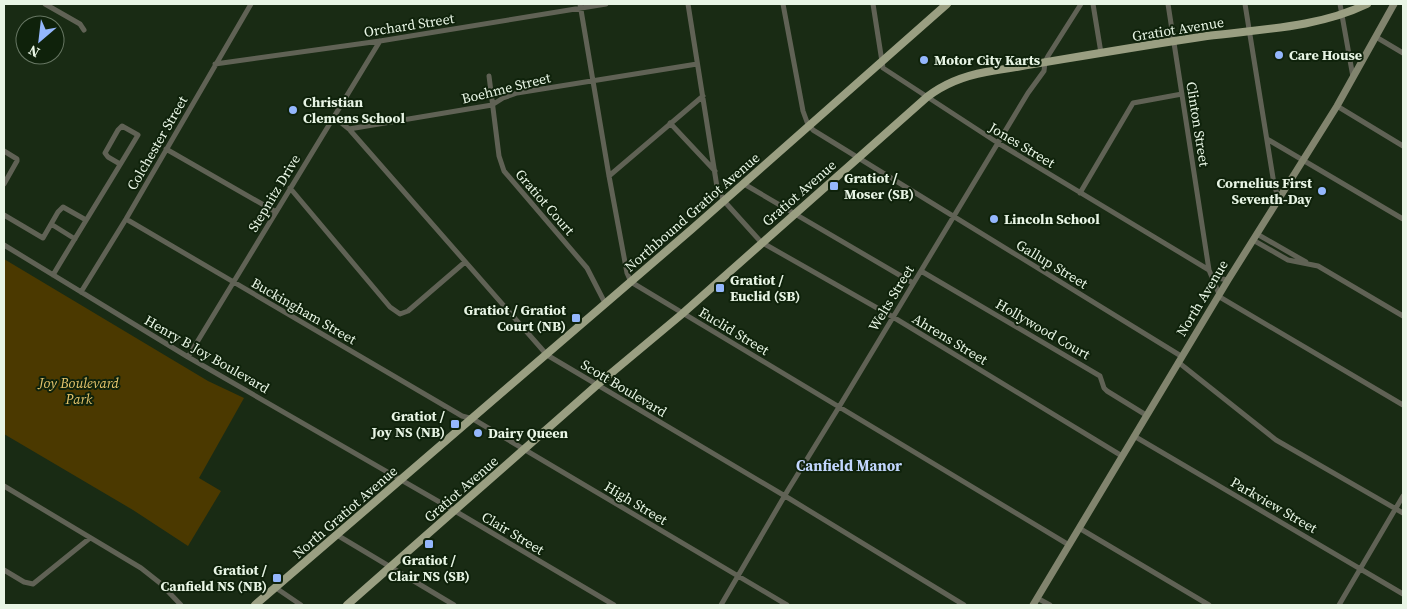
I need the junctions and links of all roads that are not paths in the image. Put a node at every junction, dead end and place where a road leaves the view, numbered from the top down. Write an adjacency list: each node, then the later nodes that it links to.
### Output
1 (46, 4): 17 (street)
2 (251, 4): 26 (street, Colchester Street)
3 (606, 4): 15 (street, Orchard Street)
4 (688, 4): 27 (street)
5 (783, 4): 38 (street)
6 (873, 4): 24 (street)
7 (947, 4): 24 (main road, Northbound Gratiot Avenue)
8 (1081, 4): 25 (street, Welts Street)
9 (1093, 4): 22 (street)
10 (1168, 4): 21 (street, Clinton Street)
11 (1246, 4): 18 (street)
12 (1340, 4): 16 (street)
13 (1367, 4): 16 (main road, Gratiot Avenue)
14 (1394, 4): 19 (main road, North Avenue)
15 (581, 6): 20 (street, Orchard Street); 30 (street)
16 (1343, 15): 18 (main road, Gratiot Avenue); 29 (street)
17 (84, 30)
18 (1250, 32): 21 (main road, Gratiot Avenue); 40 (street)
19 (1376, 37): 23 (street); 29 (main road, North Avenue)
20 (380, 41): 26 (street, Orchard Street); 36 (street, Stepnitz Drive)
21 (1173, 42): 22 (main road, Gratiot Avenue); 31 (street, Clinton Street)
22 (1102, 53): 25 (main road, Gratiot Avenue)
23 (1403, 53)
24 (882, 61): 33 (street, Jones Street); 38 (main road, Northbound Gratiot Avenue)
25 (1045, 62): 33 (main road, Gratiot Avenue); 41 (street, Welts Street)
26 (215, 64): 43 (street, Colchester Street)
27 (697, 64): 30 (street, Boehme Street); 32 (street)
28 (489, 76): 34 (street, Gratiot Court)
29 (1354, 78): 35 (main road, North Avenue)
30 (593, 81): 34 (street, Boehme Street); 49 (street)
31 (1182, 94): 53 (street); 69 (street, Clinton Street)
32 (703, 96): 37 (street); 48 (street)
33 (927, 97): 41 (street, Jones Street); 45 (main road, Gratiot Avenue)
34 (492, 105): 39 (street, Boehme Street); 79 (street, Gratiot Court)
35 (1337, 106): 42 (street); 46 (main road, North Avenue)
36 (334, 117): 39 (street, Scott Boulevard); 52 (street, Stepnitz Drive)
37 (670, 123): 48 (street); 49 (street)
38 (810, 126): 45 (street, Gallup Street); 51 (main road, Northbound Gratiot Avenue)
39 (349, 129): 68 (street, Scott Boulevard)
40 (1267, 139): 46 (street); 54 (street)
41 (998, 144): 53 (street, Jones Street); 59 (street, Welts Street)
42 (1403, 146)
43 (166, 149): 56 (street); 60 (street, Colchester Street)
44 (4, 151): 50 (street)
45 (858, 158): 57 (main road, Gratiot Avenue); 59 (street, Gallup Street)
46 (1304, 161): 54 (main road, North Avenue); 61 (street)
47 (120, 164): 47 (street); 62 (street)
48 (715, 171): 55 (street)
49 (609, 176): 75 (street)
50 (4, 184)
51 (744, 184): 55 (main road, Northbound Gratiot Avenue); 57 (street)
52 (290, 188): 56 (street, Stepnitz Drive); 68 (street)
53 (1080, 193): 69 (street, Jones Street)
54 (1279, 200): 64 (main road, North Avenue)
55 (724, 201): 66 (street, Ahrens Street); 75 (main road, Northbound Gratiot Avenue)
56 (276, 212): 74 (street, Stepnitz Drive)
57 (796, 213): 66 (main road, Gratiot Avenue); 76 (street)
58 (4, 215): 63 (street)
59 (953, 217): 70 (street, Welts Street); 85 (street, Gallup Street)
60 (126, 219): 74 (street, Buckingham Street); 77 (street, Colchester Street)
61 (1403, 219)
62 (86, 220): 63 (street); 65 (street)
63 (51, 224): 65 (street)
64 (1255, 237): 73 (main road, North Avenue); 81 (street)
65 (75, 238): 71 (street)
66 (761, 242): 80 (main road, Gratiot Avenue); 82 (street, Ahrens Street)
67 (4, 245): 71 (street, Henry B Joy Boulevard)
68 (465, 262): 83 (street, Scott Boulevard)
69 (1209, 270): 72 (street, Clinton Street)
70 (921, 271): 76 (street, Welts Street); 89 (street, Hollywood Court)
71 (53, 275): 77 (street, Henry B Joy Boulevard)
72 (1212, 277): 73 (street); 78 (street, Clinton Street)
73 (1228, 280): 78 (main road, North Avenue)
74 (233, 282): 84 (street, Stepnitz Drive); 90 (street, Buckingham Street)
75 (631, 282): 79 (main road, Northbound Gratiot Avenue); 80 (street, Euclid Street)
76 (913, 283): 82 (street, Welts Street)
77 (80, 292): 84 (street, Henry B Joy Boulevard)
78 (1219, 295): 85 (main road, North Avenue); 87 (street)
79 (605, 303): 83 (main road, Northbound Gratiot Avenue)
80 (682, 314): 86 (main road, Gratiot Avenue); 88 (street, Euclid Street)
81 (1403, 316)
82 (893, 317): 88 (street, Welts Street); 94 (street, Ahrens Street)
83 (546, 355): 86 (street, Scott Boulevard); 90 (main road, Northbound Gratiot Avenue)
84 (188, 357): 95 (street, Henry B Joy Boulevard)
85 (1180, 359): 89 (main road, North Avenue); 99 (street, Gallup Street)
86 (598, 385): 93 (main road, Gratiot Avenue); 97 (street, Scott Boulevard)
87 (1403, 405)
88 (839, 407): 97 (street, Welts Street); 105 (street, Euclid Street)
89 (1146, 415): 91 (main road, North Avenue)
90 (473, 419): 92 (main road, Northbound Gratiot Avenue); 93 (street, High Street)
91 (1134, 436): 94 (main road, North Avenue); 107 (street, Parkview Street)
92 (452, 437): 95 (main road, North Gratiot Avenue)
93 (525, 450): 100 (main road, Gratiot Avenue); 109 (street, High Street)
94 (1122, 456): 102 (main road, North Avenue)
95 (401, 480): 100 (street, Clair Street); 103 (main road, North Gratiot Avenue)
96 (4, 486): 104 (street)
97 (784, 496): 109 (street, Welts Street); 121 (street, Scott Boulevard)
98 (1403, 496): 99 (street)
99 (1396, 509): 101 (street, Gallup Street); 107 (street)
100 (455, 511): 106 (main road, Gratiot Avenue); 118 (street, Clair Street)
101 (1403, 513)
102 (1078, 528): 105 (main road, North Avenue); 124 (street)
103 (336, 536): 106 (street); 110 (main road, North Gratiot Avenue)
104 (90, 538): 108 (street); 113 (street)
105 (1068, 545): 112 (main road, North Avenue)
106 (390, 568): 116 (main road, Gratiot Avenue); 117 (street)
107 (1360, 569): 111 (street, Parkview Street); 125 (street)
108 (4, 570)
109 (738, 576): 119 (street, Welts Street); 120 (street, High Street)
110 (276, 588): 114 (main road, North Gratiot Avenue); 115 (street)
111 (1403, 594)
112 (1037, 598): 122 (main road, North Avenue); 123 (street)
113 (181, 605)
114 (255, 605)
115 (301, 605)
116 (347, 605)
117 (454, 605)
118 (614, 605)
119 (721, 605)
120 (788, 605)
121 (964, 605)
122 (1033, 605)
123 (1050, 605)
124 (1209, 605)
125 (1339, 605)

